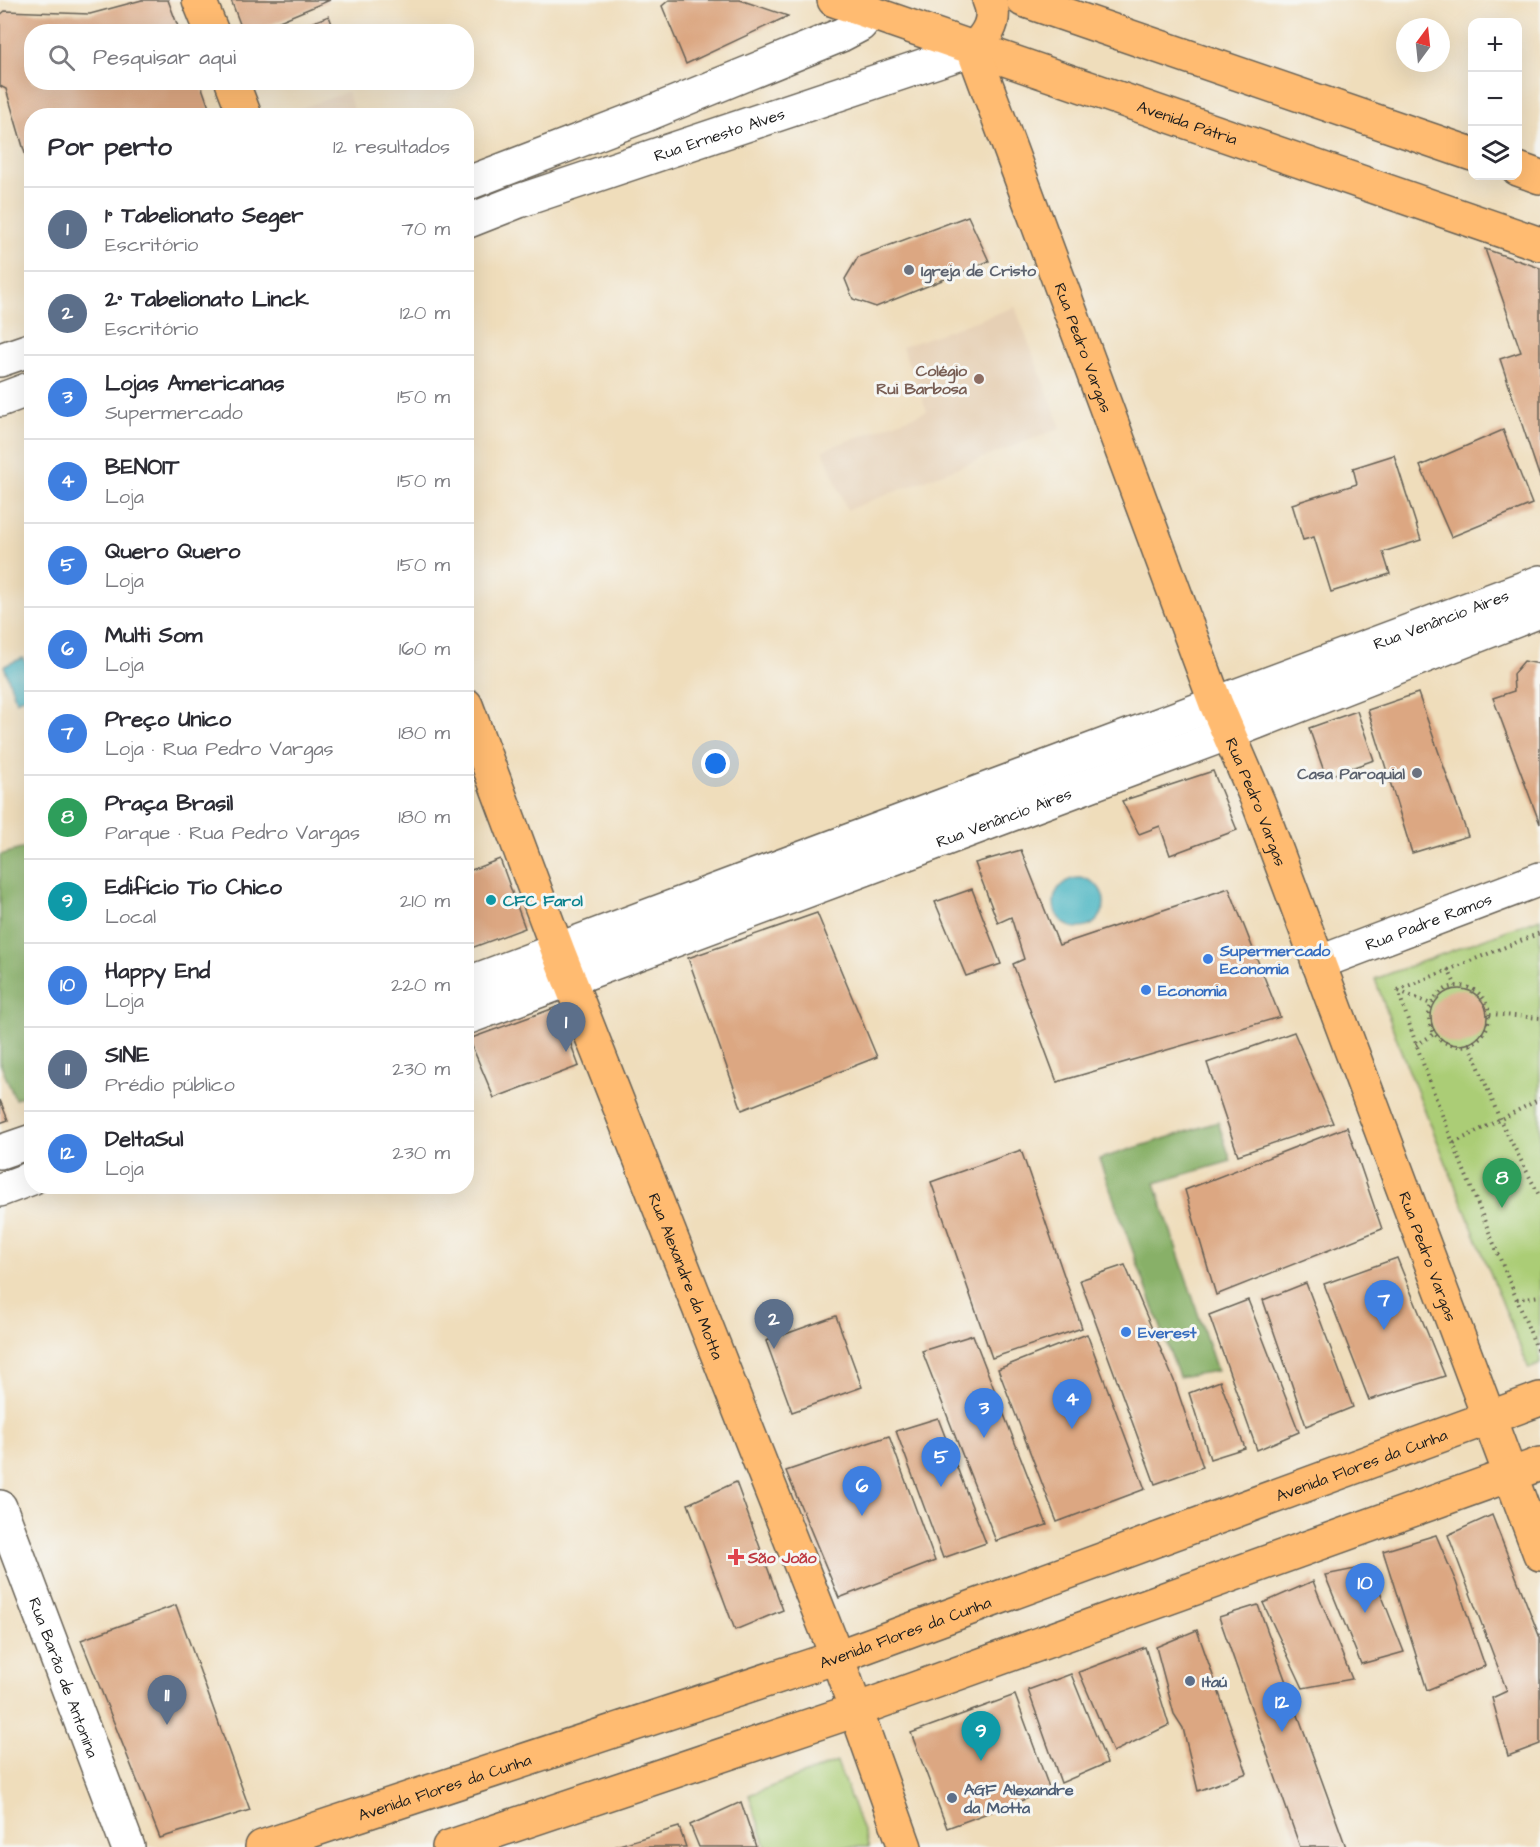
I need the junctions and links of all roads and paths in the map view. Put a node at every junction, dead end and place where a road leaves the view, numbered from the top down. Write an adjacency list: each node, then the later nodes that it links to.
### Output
1 (199, 0): 6 (main road)
2 (834, 0): 5 (main road, Avenida Pátria)
3 (989, 0): 7 (main road)
4 (1023, 0): 10 (main road)
5 (872, 6): 7 (main road, Avenida Pátria); 11 (street)
6 (209, 24)
7 (973, 49): 15 (street, Rua Ernesto Alves); 17 (main road, Avenida Pátria); 25 (main road, Rua Pedro Vargas)
8 (235, 90): 9 (main road)
9 (242, 108)
10 (1468, 152)
11 (507, 169): 14 (street); 15 (street)
12 (1522, 170): 13 (main road)
13 (1540, 177)
14 (474, 181)
15 (519, 201): 16 (street, Rua Ernesto Alves)
16 (474, 219)
17 (1540, 244)
18 (24, 352): 19 (street)
19 (0, 360)
20 (24, 391): 21 (street)
21 (0, 400)
22 (1540, 582): 24 (street, Rua Venâncio Aires)
23 (1540, 611): 24 (street, Rua Venâncio Aires)
24 (1455, 629): 25 (street, Rua Venâncio Aires)
25 (1223, 718): 29 (main road, Rua Pedro Vargas); 30 (street, Rua Venâncio Aires)
26 (474, 726): 30 (main road, Rua Alexandre da Motta)
27 (1540, 879): 29 (street, Rua Padre Ramos)
28 (1540, 933): 31 (path)
29 (1318, 963): 55 (main road, Rua Pedro Vargas)
30 (564, 965): 32 (street, Rua Venâncio Aires); 36 (street, Rua Venâncio Aires); 59 (main road, Rua Alexandre da Motta)
31 (1448, 969): 33 (path); 34 (path)
32 (474, 982)
33 (1456, 986): 35 (path); 37 (path)
34 (1398, 990): 35 (path); 40 (path)
35 (1431, 1004): 39 (path)
36 (474, 1014)
37 (1490, 1014): 38 (path); 41 (path)
38 (1540, 1019)
39 (1434, 1034): 40 (path); 41 (path)
40 (1416, 1045): 44 (path)
41 (1470, 1045): 43 (path)
42 (1540, 1099): 43 (path)
43 (1500, 1120): 44 (path); 49 (path)
44 (1454, 1143): 51 (path)
45 (24, 1144): 46 (street)
46 (0, 1152)
47 (24, 1181): 48 (street)
48 (0, 1190)
49 (1540, 1197)
50 (1540, 1296): 51 (path)
51 (1516, 1299): 53 (path)
52 (1540, 1341): 53 (path)
53 (1538, 1348)
54 (1540, 1399): 55 (main road, Avenida Flores da Cunha)
55 (1491, 1418): 56 (main road, Rua Pedro Vargas); 59 (main road, Avenida Flores da Cunha)
56 (1526, 1469): 58 (main road, Rua Pedro Vargas); 60 (main road)
57 (0, 1507): 61 (street, Rua Barão de Antonina)
58 (1540, 1554)
59 (837, 1657): 60 (main road, Rua Alexandre da Motta); 62 (main road, Avenida Flores da Cunha)
60 (856, 1710): 63 (main road); 64 (main road, Rua Alexandre da Motta)
61 (128, 1847)
62 (262, 1847)
63 (449, 1847)
64 (905, 1847)

